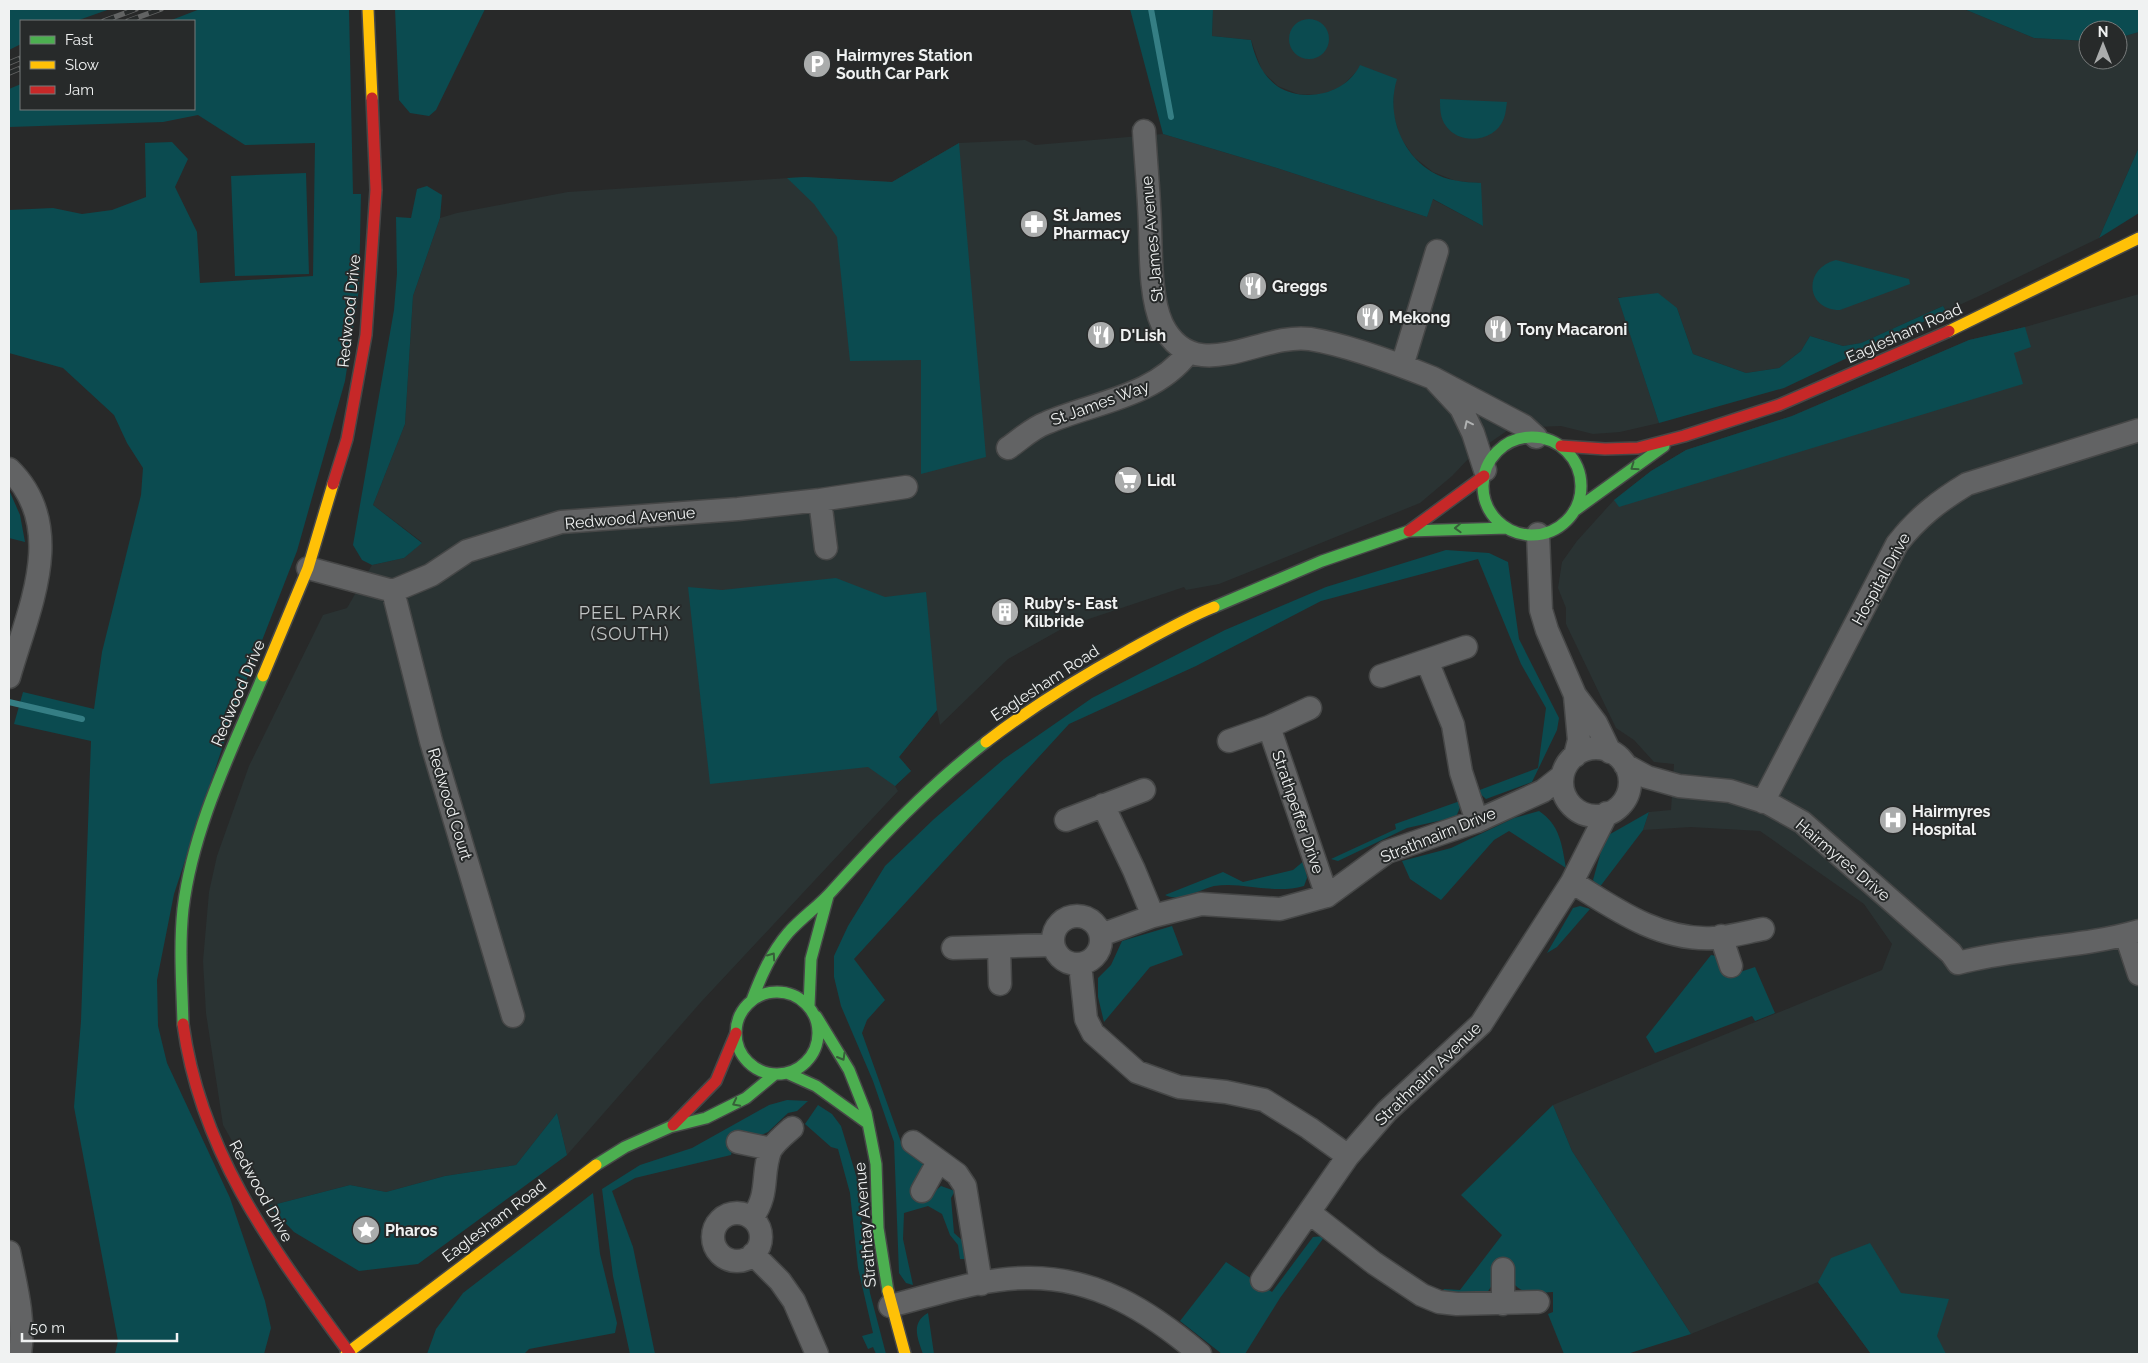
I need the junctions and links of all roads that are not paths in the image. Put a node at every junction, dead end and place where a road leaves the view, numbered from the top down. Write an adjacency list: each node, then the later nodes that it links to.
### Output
1 (368, 9): 22 (main road, Redwood Drive)
2 (1144, 131): 5 (street, St James Avenue)
3 (2139, 238): 10 (main road, Eaglesham Road)
4 (1437, 251): 6 (street)
5 (1188, 353): 6 (street); 12 (street, St James Way)
6 (1402, 366): 7 (street)
7 (1433, 378): 9 (street); 14 (street, one-way to 7)
8 (2139, 430): 39 (street, Hospital Drive)
9 (1536, 437): 11 (main road); 14 (main road)
10 (1674, 439): 11 (main road, Eaglesham Road); 17 (main road, Eaglesham Road, one-way to 17)
11 (1561, 446): 17 (main road)
12 (1008, 448)
13 (9, 469): 26 (street)
14 (1485, 473): 18 (main road); 19 (main road, Eaglesham Road)
15 (906, 487): 16 (street, Redwood Avenue)
16 (820, 500): 21 (street); 23 (street, Redwood Avenue)
17 (1574, 511): 20 (main road)
18 (1507, 528): 19 (main road, Eaglesham Road, one-way to 19); 20 (main road)
19 (1409, 531): 47 (main road, Eaglesham Road)
20 (1538, 534): 28 (street)
21 (826, 548)
22 (308, 568): 23 (street); 88 (main road, Redwood Drive)
23 (393, 591): 63 (street, Redwood Court)
24 (1466, 647): 25 (street)
25 (1427, 661): 27 (street); 44 (street)
26 (10, 666)
27 (1381, 676)
28 (1575, 695): 32 (street); 33 (street)
29 (1310, 708): 30 (street)
30 (1269, 727): 31 (street); 48 (street, Strathpeffer Drive)
31 (1228, 741)
32 (1575, 756): 33 (street); 34 (street)
33 (1618, 758): 35 (street, Hairmyres Drive); 37 (street)
34 (1562, 776): 38 (street, Strathnairn Drive); 41 (street, Strathnairn Avenue)
35 (1679, 786): 37 (street, Hairmyres Drive); 39 (street, Hairmyres Drive)
36 (1144, 790): 40 (street)
37 (1625, 798): 42 (street, Strathnairn Avenue)
38 (1522, 802): 41 (street, Strathnairn Drive); 44 (street, Strathnairn Drive)
39 (1763, 802): 51 (street, Hairmyres Drive)
40 (1103, 806): 43 (street); 49 (street)
41 (1573, 806): 42 (street); 45 (street, Strathnairn Avenue)
42 (1607, 813): 45 (street, Strathnairn Avenue)
43 (1066, 820)
44 (1477, 821): 48 (street, Strathnairn Drive)
45 (1582, 861): 46 (street, Strathnairn Avenue)
46 (1572, 882): 53 (street); 74 (street, Strathnairn Avenue)
47 (828, 896): 61 (main road, Eaglesham Road, one-way to 47); 62 (main road, Eaglesham Road)
48 (1328, 896): 49 (street, Strathnairn Drive)
49 (1153, 916): 52 (street, Strathnairn Drive)
50 (1763, 929): 53 (street)
51 (2132, 933): 59 (street)
52 (1101, 935): 54 (street); 57 (street)
53 (1721, 936): 58 (street)
54 (1053, 945): 55 (street); 57 (street)
55 (999, 947): 56 (street); 60 (street)
56 (953, 948)
57 (1080, 964): 74 (street)
58 (1730, 966)
59 (2139, 974)
60 (1000, 984)
61 (752, 1000): 62 (main road); 65 (main road)
62 (809, 1006): 64 (main road)
63 (513, 1016)
64 (816, 1016): 67 (main road); 68 (main road, Strathtay Avenue, one-way to 68)
65 (736, 1033): 66 (main road); 69 (main road, Eaglesham Road)
66 (775, 1074): 67 (main road); 69 (main road, Eaglesham Road, one-way to 69)
67 (787, 1074): 68 (main road)
68 (866, 1122): 86 (main road, Strathtay Avenue)
69 (670, 1127): 88 (main road, Eaglesham Road)
70 (792, 1128): 73 (street)
71 (738, 1142): 73 (street)
72 (913, 1142): 75 (street)
73 (771, 1149): 78 (street)
74 (1348, 1156): 77 (street, Strathnairn Avenue)
75 (938, 1162): 76 (street); 83 (street)
76 (922, 1191)
77 (1310, 1213): 82 (street, Strathnairn Avenue); 85 (street)
78 (752, 1218): 80 (street); 80 (street)
79 (9, 1252): 87 (street)
80 (754, 1254): 89 (street)
81 (1503, 1269): 85 (street)
82 (1262, 1280)
83 (981, 1284): 86 (street); 91 (street)
84 (1538, 1302): 85 (street)
85 (1503, 1304)
86 (890, 1306): 90 (main road, Strathtay Avenue)
87 (20, 1354)
88 (348, 1354)
89 (817, 1354)
90 (905, 1354)
91 (1200, 1354)

